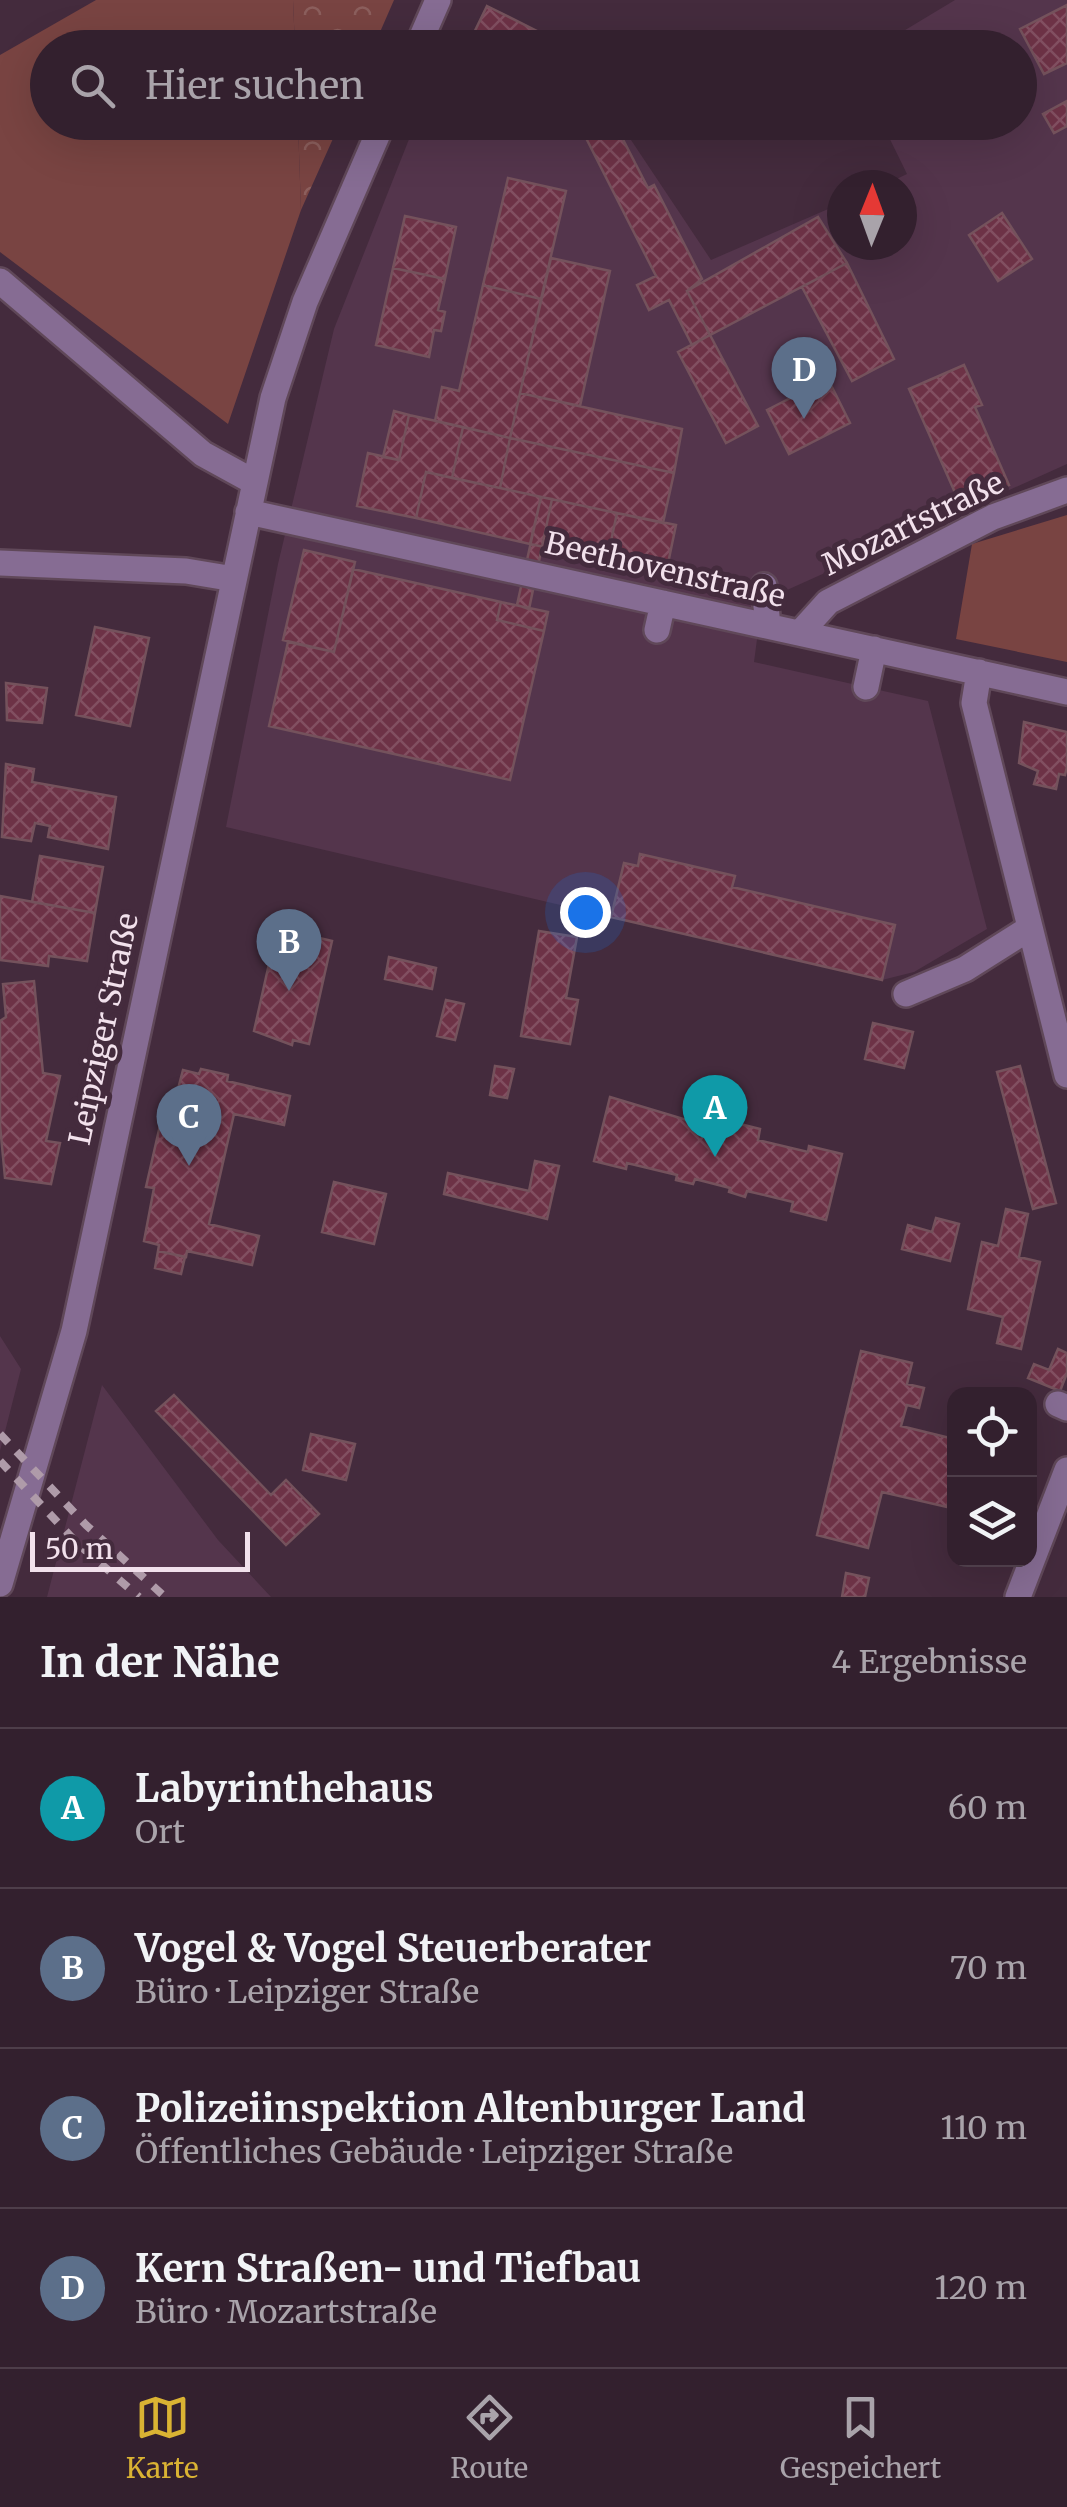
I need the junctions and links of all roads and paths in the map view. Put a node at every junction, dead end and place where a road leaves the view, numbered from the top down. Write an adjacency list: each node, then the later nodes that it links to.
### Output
1 (438, 0): 2 (street)
2 (425, 30)
3 (375, 140): 5 (street, Leipziger Straße)
4 (0, 282): 5 (street)
5 (254, 482): 7 (street, Leipziger Straße)
6 (1067, 490): 14 (street, Mozartstraße)
7 (248, 512): 9 (street, Leipziger Straße); 11 (street, Beethovenstraße)
8 (0, 563): 9 (street)
9 (234, 579): 23 (street, Leipziger Straße)
10 (764, 586): 12 (street)
11 (663, 602): 12 (street, Beethovenstraße); 13 (street)
12 (768, 626): 14 (street, Beethovenstraße)
13 (657, 630)
14 (800, 633): 15 (street, Beethovenstraße)
15 (874, 649): 16 (street, Beethovenstraße); 17 (street)
16 (979, 672): 18 (street, Beethovenstraße); 19 (street)
17 (866, 687)
18 (1067, 692)
19 (1030, 928): 20 (street); 21 (street)
20 (906, 994)
21 (1067, 1075)
22 (1067, 1470): 24 (street)
23 (0, 1584)
24 (1018, 1597)

